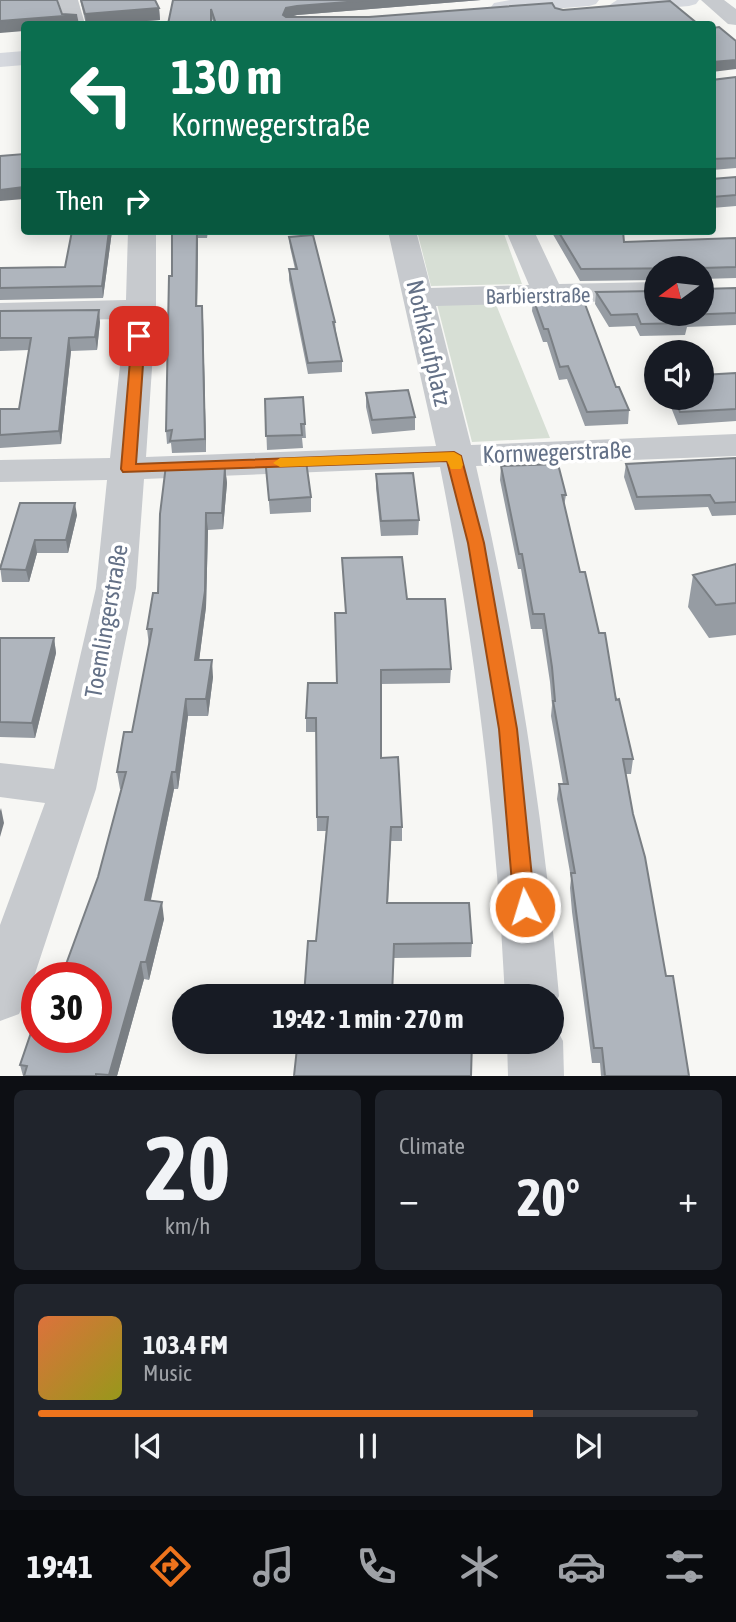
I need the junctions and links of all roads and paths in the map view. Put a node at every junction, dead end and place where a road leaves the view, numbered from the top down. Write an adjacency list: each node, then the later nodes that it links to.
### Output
1 (68, 0): 6 (street)
2 (589, 0): 3 (main road)
3 (689, 0)
4 (710, 0): 5 (street)
5 (736, 19)
6 (74, 21)
7 (21, 47): 8 (main road)
8 (0, 49)
9 (21, 58): 10 (main road)
10 (0, 60)
11 (142, 235): 17 (street, Toemlingerstraße)
12 (403, 235): 16 (street, Nothkaufplatz)
13 (522, 235): 15 (street)
14 (644, 291): 15 (street, Barbierstraße)
15 (550, 295): 16 (street, Barbierstraße)
16 (419, 297): 20 (street, Nothkaufplatz)
17 (141, 310): 18 (street); 21 (street, Toemlingerstraße)
18 (0, 312)
19 (736, 445): 20 (street, Kornwegerstraße)
20 (454, 456): 21 (street, Kornwegerstraße); 25 (street, Nothkaufplatz)
21 (128, 469): 22 (street, Kornwegerstraße); 24 (street, Toemlingerstraße)
22 (0, 471)
23 (0, 780): 24 (street)
24 (73, 789): 26 (street, Toemlingerstraße)
25 (531, 984)
26 (0, 998)
27 (535, 1054): 28 (street)
28 (536, 1076)

